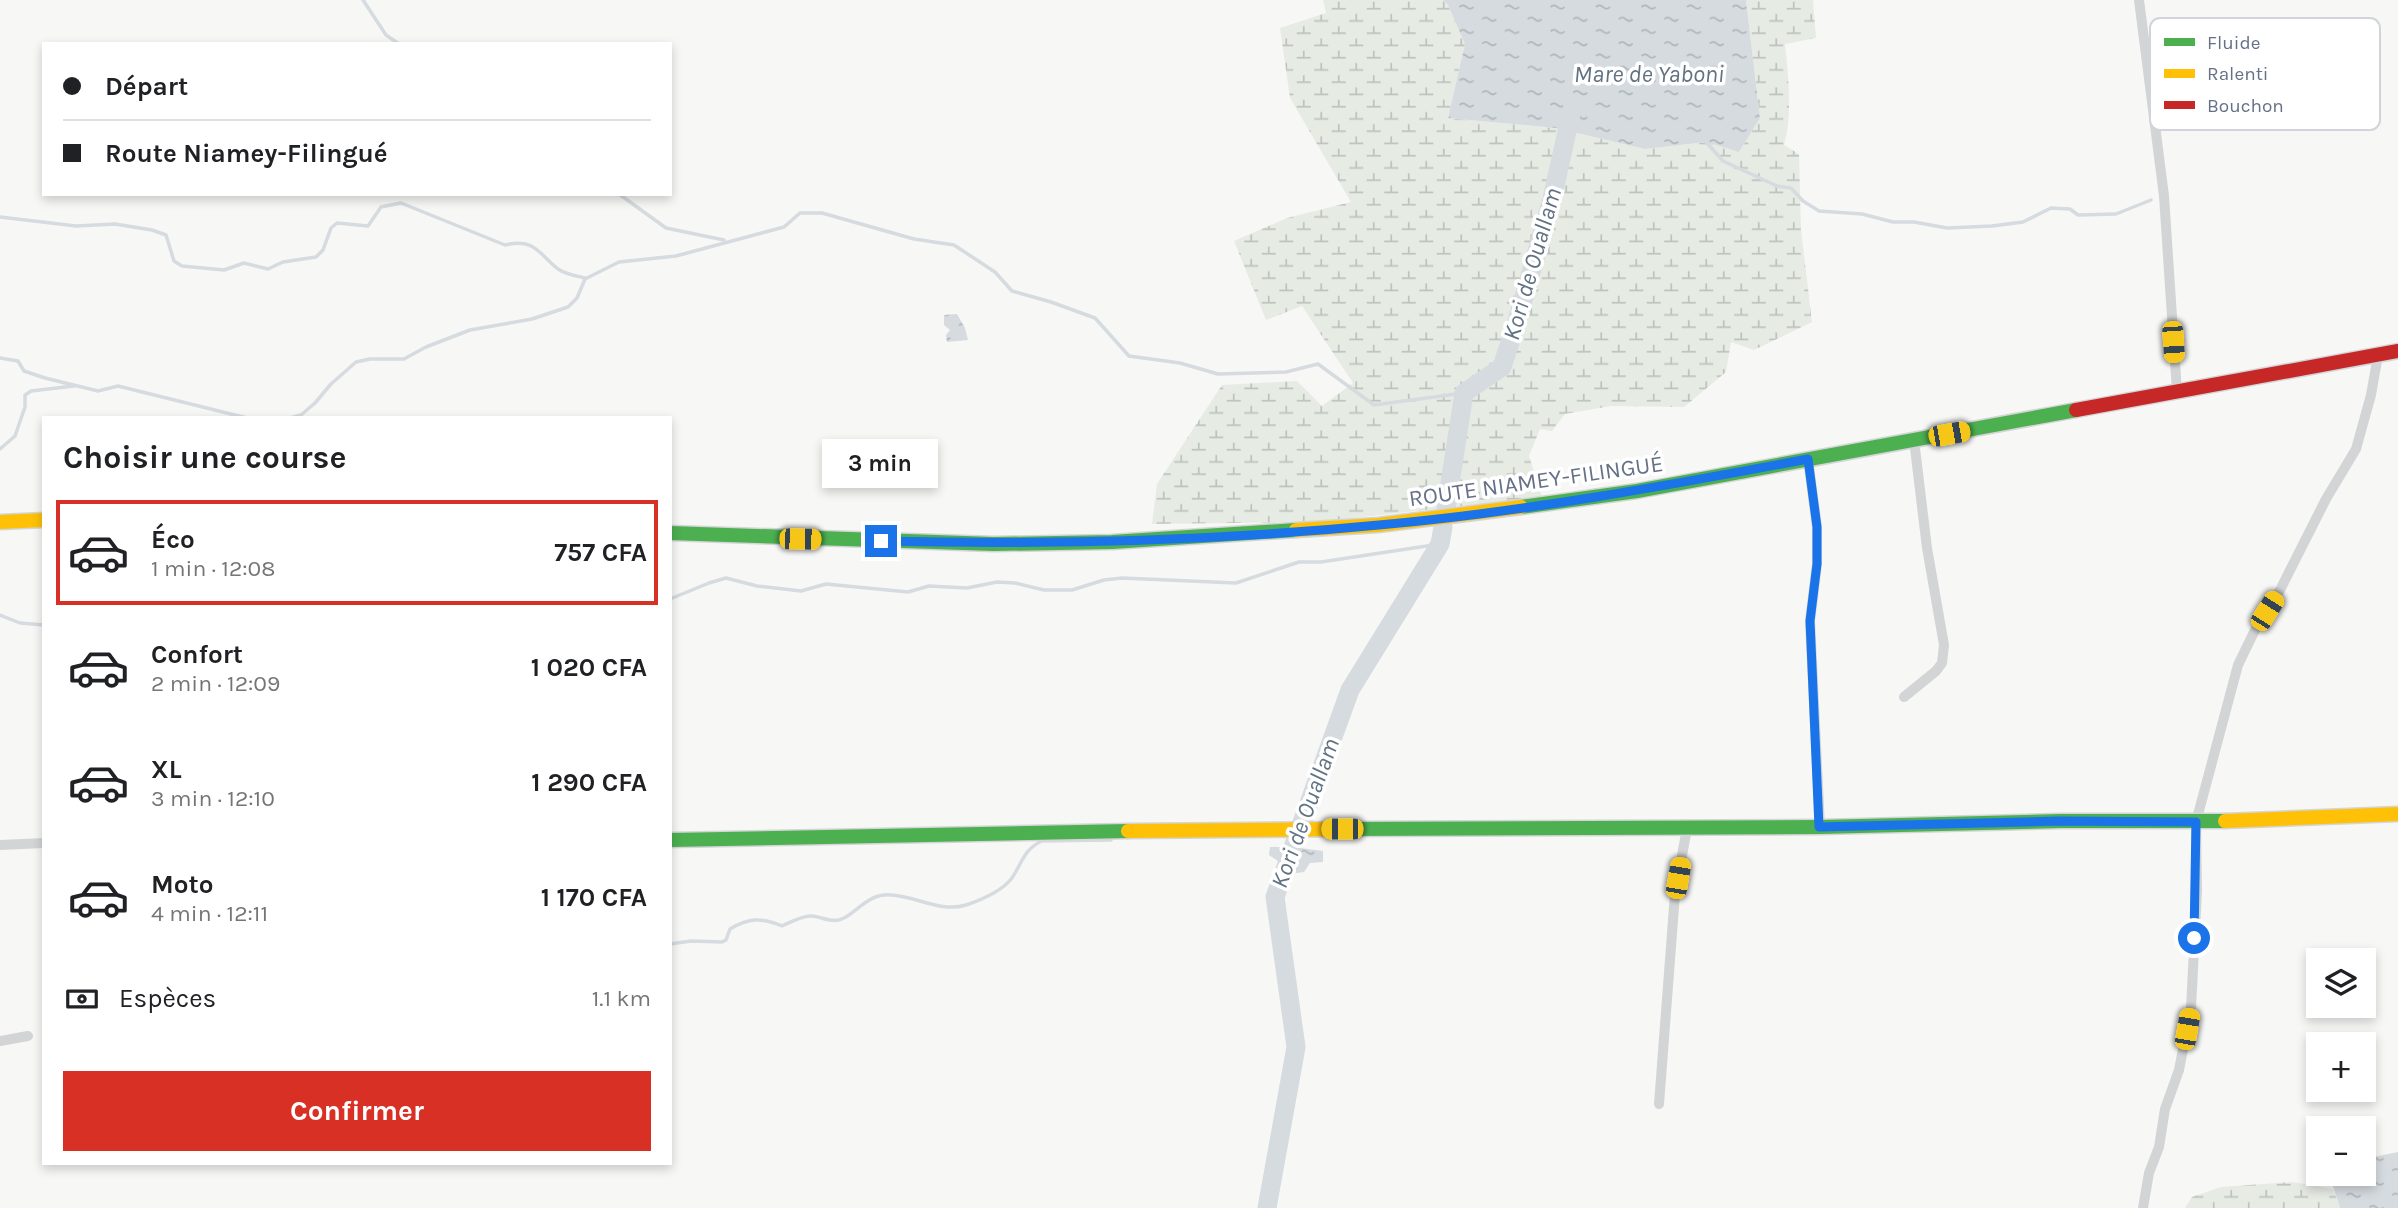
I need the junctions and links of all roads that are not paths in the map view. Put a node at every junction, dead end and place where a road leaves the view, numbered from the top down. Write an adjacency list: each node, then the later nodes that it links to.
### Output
1 (2140, 0): 2 (street)
2 (2150, 82)
3 (2156, 130): 6 (street)
4 (2398, 351): 5 (main road, ROUTE NIAMEY-FILINGUÉ)
5 (2378, 355): 6 (main road, ROUTE NIAMEY-FILINGUÉ); 14 (street)
6 (2177, 392): 7 (main road, ROUTE NIAMEY-FILINGUÉ)
7 (1914, 440): 8 (main road, ROUTE NIAMEY-FILINGUÉ); 12 (street)
8 (1808, 459): 11 (main road, ROUTE NIAMEY-FILINGUÉ); 15 (street)
9 (42, 520): 10 (main road)
10 (0, 522)
11 (672, 533)
12 (1904, 698)
13 (2398, 814): 14 (main road)
14 (2196, 822): 15 (main road); 23 (street)
15 (1819, 827): 16 (main road)
16 (1687, 828): 17 (main road); 22 (street)
17 (672, 840)
18 (42, 843): 19 (street)
19 (0, 845)
20 (28, 1036): 21 (street)
21 (0, 1041)
22 (1660, 1104)
23 (2143, 1208)

